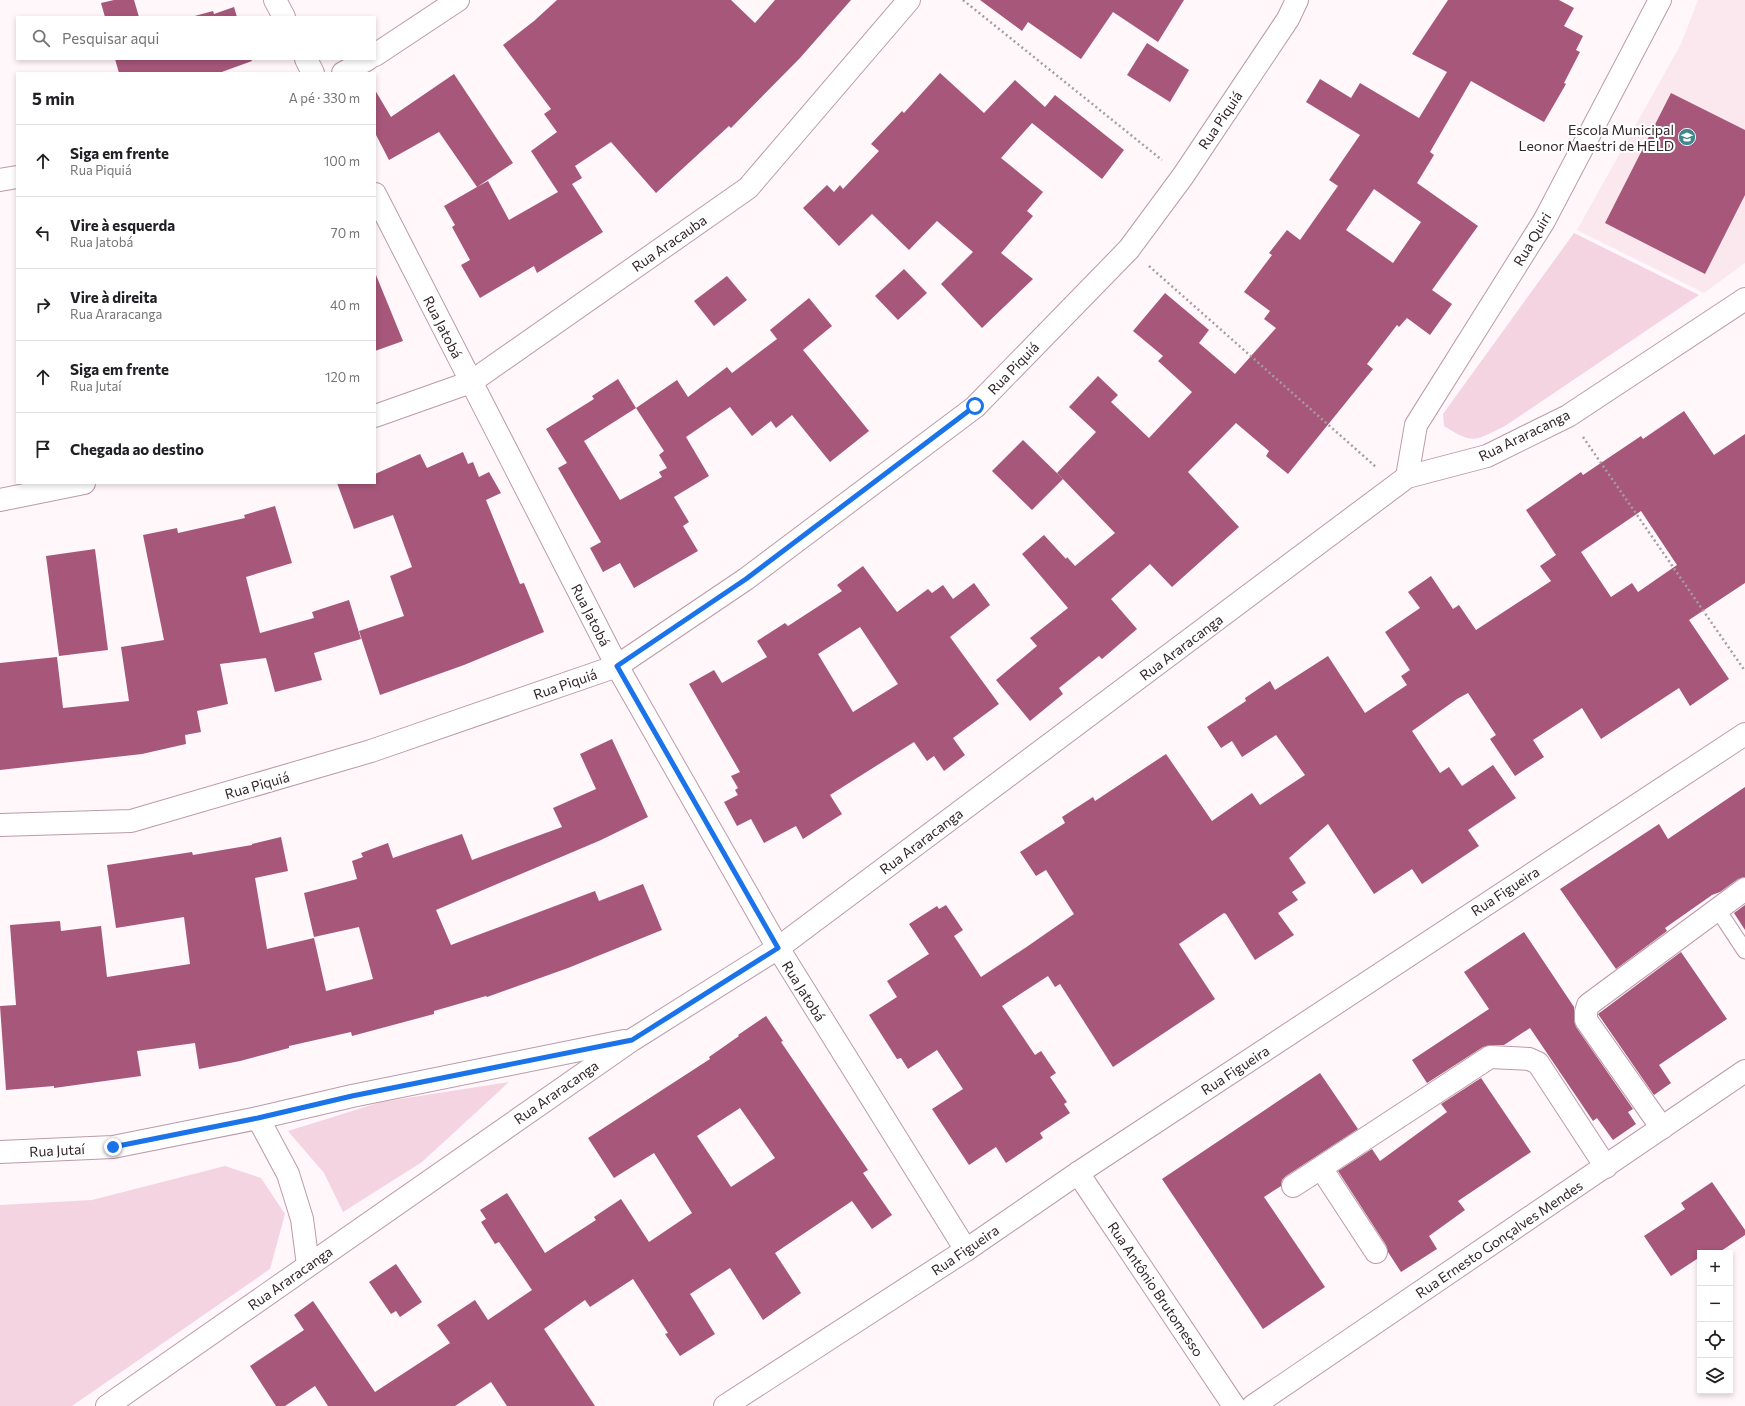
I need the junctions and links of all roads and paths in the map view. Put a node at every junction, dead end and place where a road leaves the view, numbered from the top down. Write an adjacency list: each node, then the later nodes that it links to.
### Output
1 (275, 0): 7 (street)
2 (458, 0): 8 (street)
3 (909, 0): 19 (street, Rua Aracauba)
4 (963, 0): 13 (path)
5 (1297, 0): 13 (street, Rua Piquiá)
6 (1660, 0): 22 (street, Rua Quiri)
7 (283, 16)
8 (376, 54)
9 (306, 60): 11 (street)
10 (366, 60): 12 (street)
11 (312, 72)
12 (345, 72)
13 (1183, 176): 17 (street, Rua Piquiá)
14 (16, 177): 15 (street)
15 (0, 180)
16 (376, 196): 19 (street, Rua Jatobá)
17 (1129, 249): 22 (path); 25 (street, Rua Piquiá)
18 (1745, 299): 21 (street, Rua Araracanga)
19 (471, 382): 20 (street, Rua Aracauba); 25 (street, Rua Jatobá)
20 (376, 416)
21 (1568, 416): 22 (street, Rua Araracanga); 26 (path)
22 (1402, 481): 31 (street, Rua Araracanga)
23 (79, 484): 24 (street)
24 (0, 500)
25 (617, 666): 28 (street, Rua Piquiá); 31 (street, Rua Jatobá)
26 (1745, 671)
27 (1745, 734): 40 (street, Rua Figueira)
28 (0, 825)
29 (1745, 889): 30 (street)
30 (1718, 910): 32 (lane); 36 (street)
31 (778, 948): 33 (street, Rua Araracanga); 42 (street, Rua Jatobá)
32 (1745, 951)
33 (632, 1040): 35 (street, Rua Jutaí); 44 (street, Rua Araracanga)
34 (1745, 1071): 36 (street, Rua Ernesto Gonçalves Mendes)
35 (258, 1118): 37 (street, Rua Jutaí); 44 (street)
36 (1662, 1128): 38 (street, Rua Ernesto Gonçalves Mendes)
37 (0, 1152)
38 (1606, 1167): 39 (street); 48 (street, Rua Ernesto Gonçalves Mendes)
39 (1321, 1168): 41 (street); 43 (street)
40 (1078, 1173): 42 (street, Rua Figueira); 47 (street, Rua Antônio Brutomesso)
41 (1293, 1186)
42 (966, 1250): 46 (street, Rua Figueira)
43 (1376, 1252)
44 (308, 1265): 45 (street, Rua Araracanga)
45 (107, 1406)
46 (725, 1406)
47 (1234, 1406)
48 (1253, 1406)

